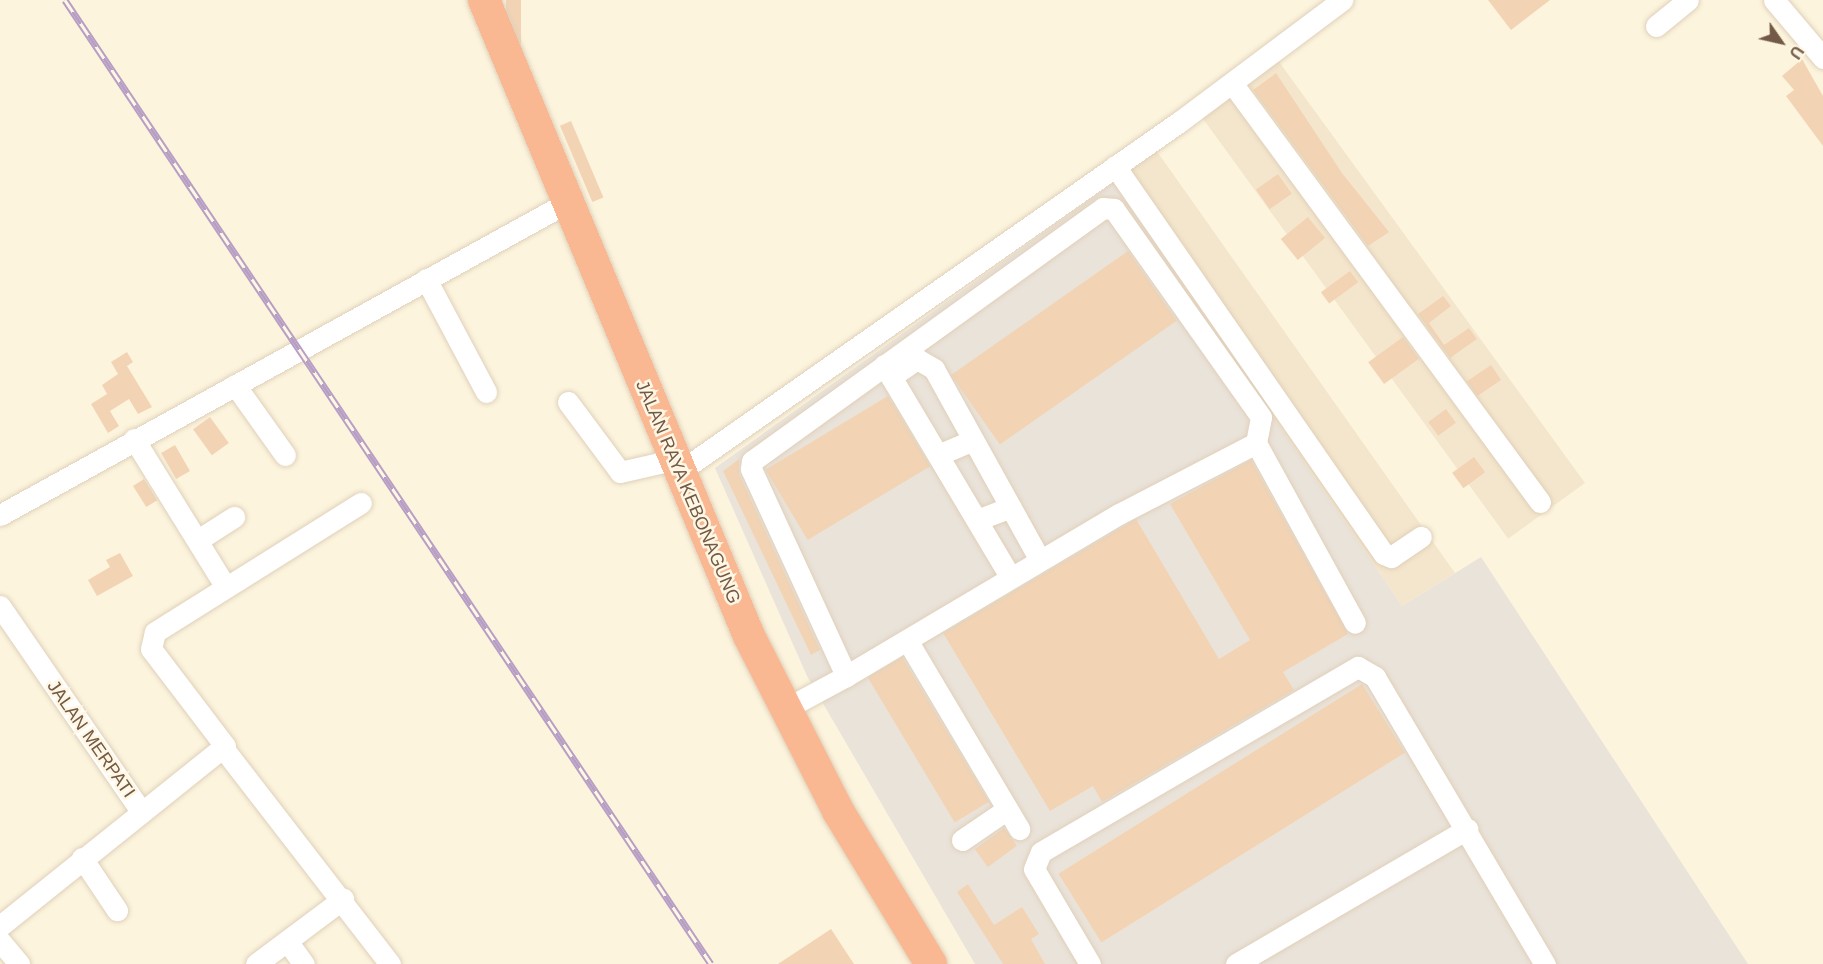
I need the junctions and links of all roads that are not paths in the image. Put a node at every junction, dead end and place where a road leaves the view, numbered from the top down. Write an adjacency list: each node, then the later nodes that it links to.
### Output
1 (484, 0): 9 (highway, JALAN RAYA KEBONAGUNG)
2 (1688, 0): 5 (street)
3 (1774, 0): 6 (street)
4 (1331, 3): 7 (street)
5 (1656, 26)
6 (1823, 58)
7 (1232, 83): 8 (street); 21 (street)
8 (1115, 166): 20 (street); 27 (street)
9 (568, 202): 10 (street); 20 (highway, JALAN RAYA KEBONAGUNG)
10 (426, 279): 12 (street); 13 (street)
11 (887, 370): 16 (street); 17 (street); 19 (street); 35 (street)
12 (235, 385): 15 (street); 18 (street)
13 (486, 392)
14 (568, 402): 20 (street)
15 (134, 439): 24 (street); 28 (street)
16 (973, 440): 19 (street); 23 (street)
17 (1256, 443): 29 (street); 33 (street)
18 (285, 455)
19 (938, 455): 26 (street)
20 (676, 466): 36 (highway, JALAN RAYA KEBONAGUNG)
21 (1540, 502)
22 (362, 503): 31 (street)
23 (1011, 507): 26 (street); 29 (street)
24 (0, 514)
25 (234, 517): 28 (street)
26 (977, 520): 30 (street)
27 (1421, 537)
28 (198, 540): 31 (street)
29 (1040, 560): 30 (street)
30 (1010, 576): 34 (street)
31 (225, 586): 37 (street)
32 (0, 606): 38 (street, JALAN MERPATI)
33 (1355, 623)
34 (907, 640): 35 (street); 39 (street)
35 (846, 676): 36 (street)
36 (785, 709): 53 (highway, JALAN RAYA KEBONAGUNG)
37 (223, 748): 38 (street); 44 (street)
38 (140, 810): 43 (street, JALAN MERPATI)
39 (1006, 810): 40 (street); 42 (street)
40 (1019, 829)
41 (1467, 830): 54 (street); 55 (street); 56 (street)
42 (962, 840)
43 (82, 858): 45 (street); 46 (street, JALAN MERPATI)
44 (343, 899): 48 (street); 52 (street)
45 (117, 910)
46 (0, 926)
47 (0, 941): 49 (street)
48 (287, 941): 50 (street); 51 (street)
49 (19, 964)
50 (256, 964)
51 (304, 964)
52 (390, 964)
53 (931, 964)
54 (1090, 964)
55 (1236, 964)
56 (1545, 964)

